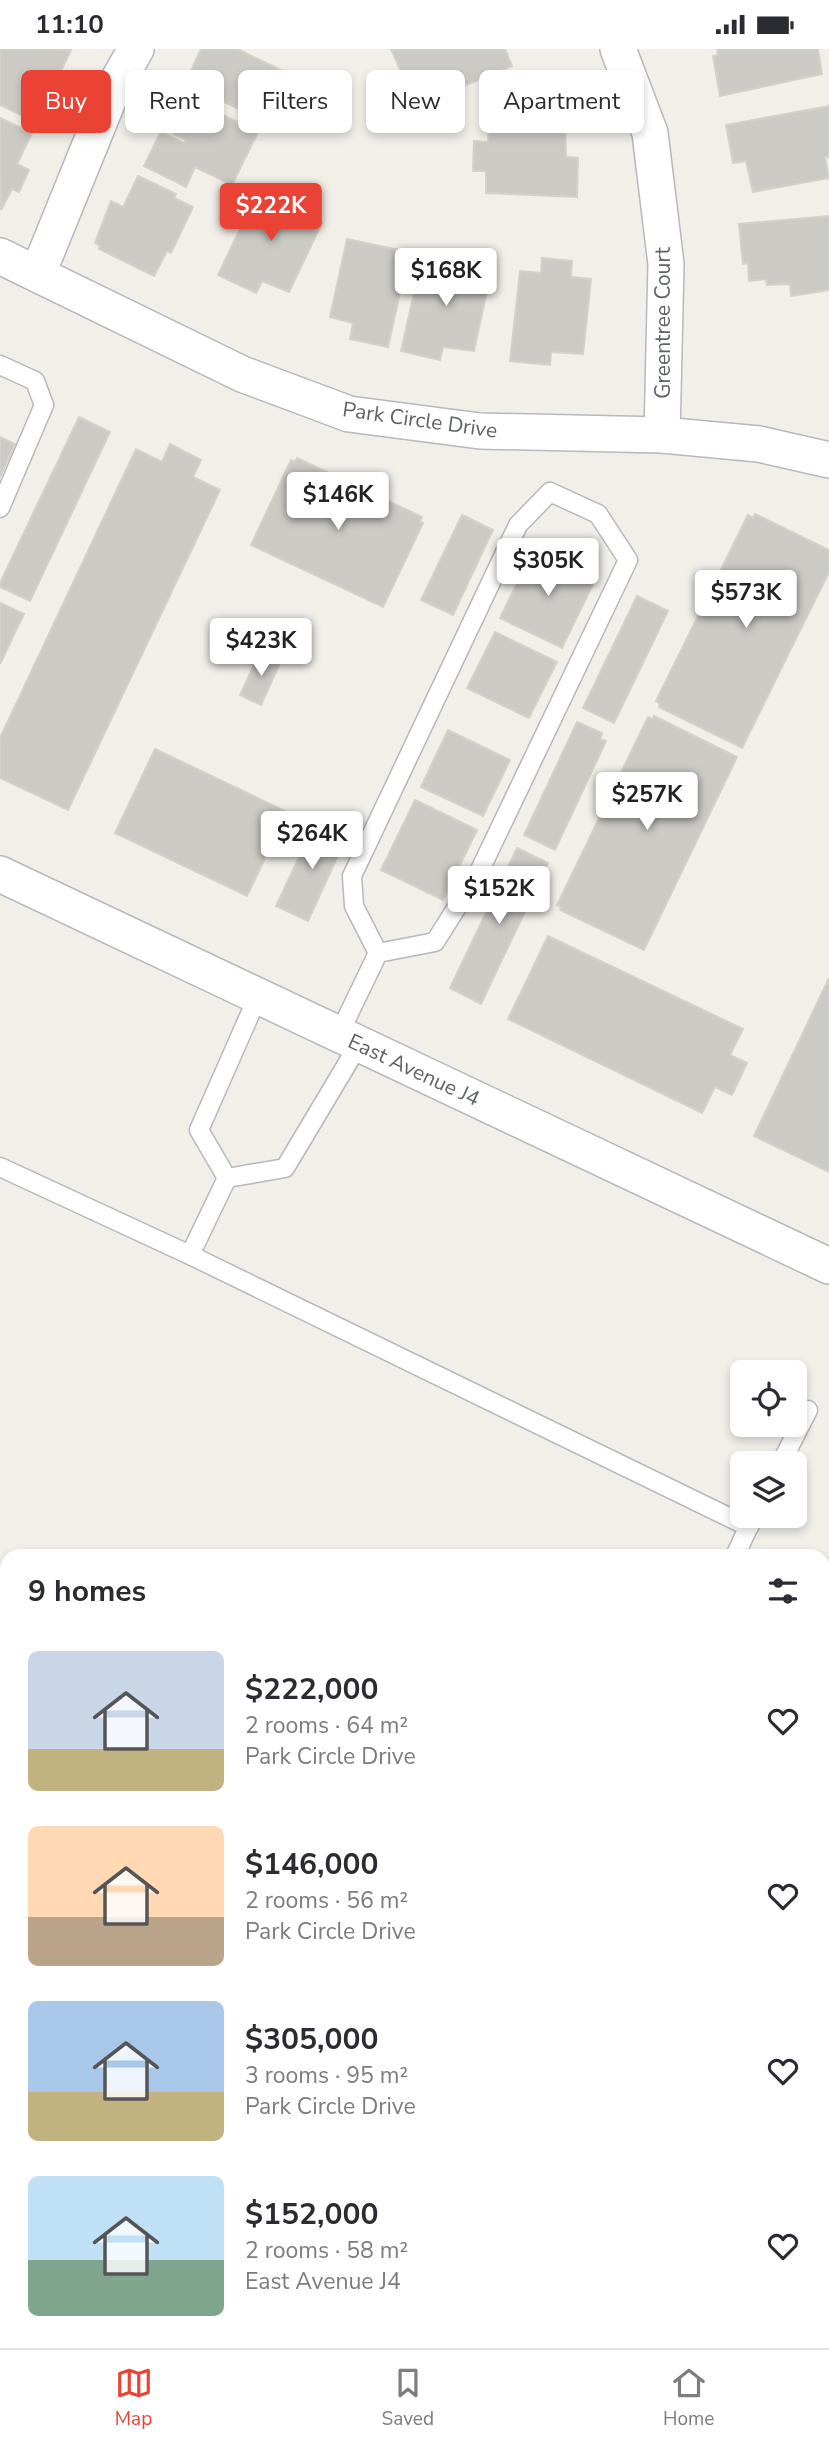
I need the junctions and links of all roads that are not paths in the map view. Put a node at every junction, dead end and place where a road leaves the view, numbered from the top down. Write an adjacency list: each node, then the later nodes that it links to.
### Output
1 (136, 49): 4 (street)
2 (618, 49): 6 (street, Greentree Court)
3 (0, 256): 4 (street, Park Circle Drive)
4 (38, 273): 6 (street, Park Circle Drive)
5 (0, 365): 8 (lane)
6 (662, 435): 7 (street, Park Circle Drive)
7 (829, 460)
8 (0, 508)
9 (0, 873): 11 (street, East Avenue J4)
10 (379, 953): 10 (lane); 12 (lane)
11 (258, 996): 12 (street, East Avenue J4); 14 (lane)
12 (349, 1039): 14 (lane); 16 (street, East Avenue J4)
13 (0, 1167): 15 (lane)
14 (227, 1178): 15 (lane)
15 (190, 1255): 19 (lane)
16 (829, 1266)
17 (808, 1409): 18 (lane)
18 (787, 1451)
19 (730, 1511)
20 (748, 1528): 21 (lane)
21 (738, 1549)

